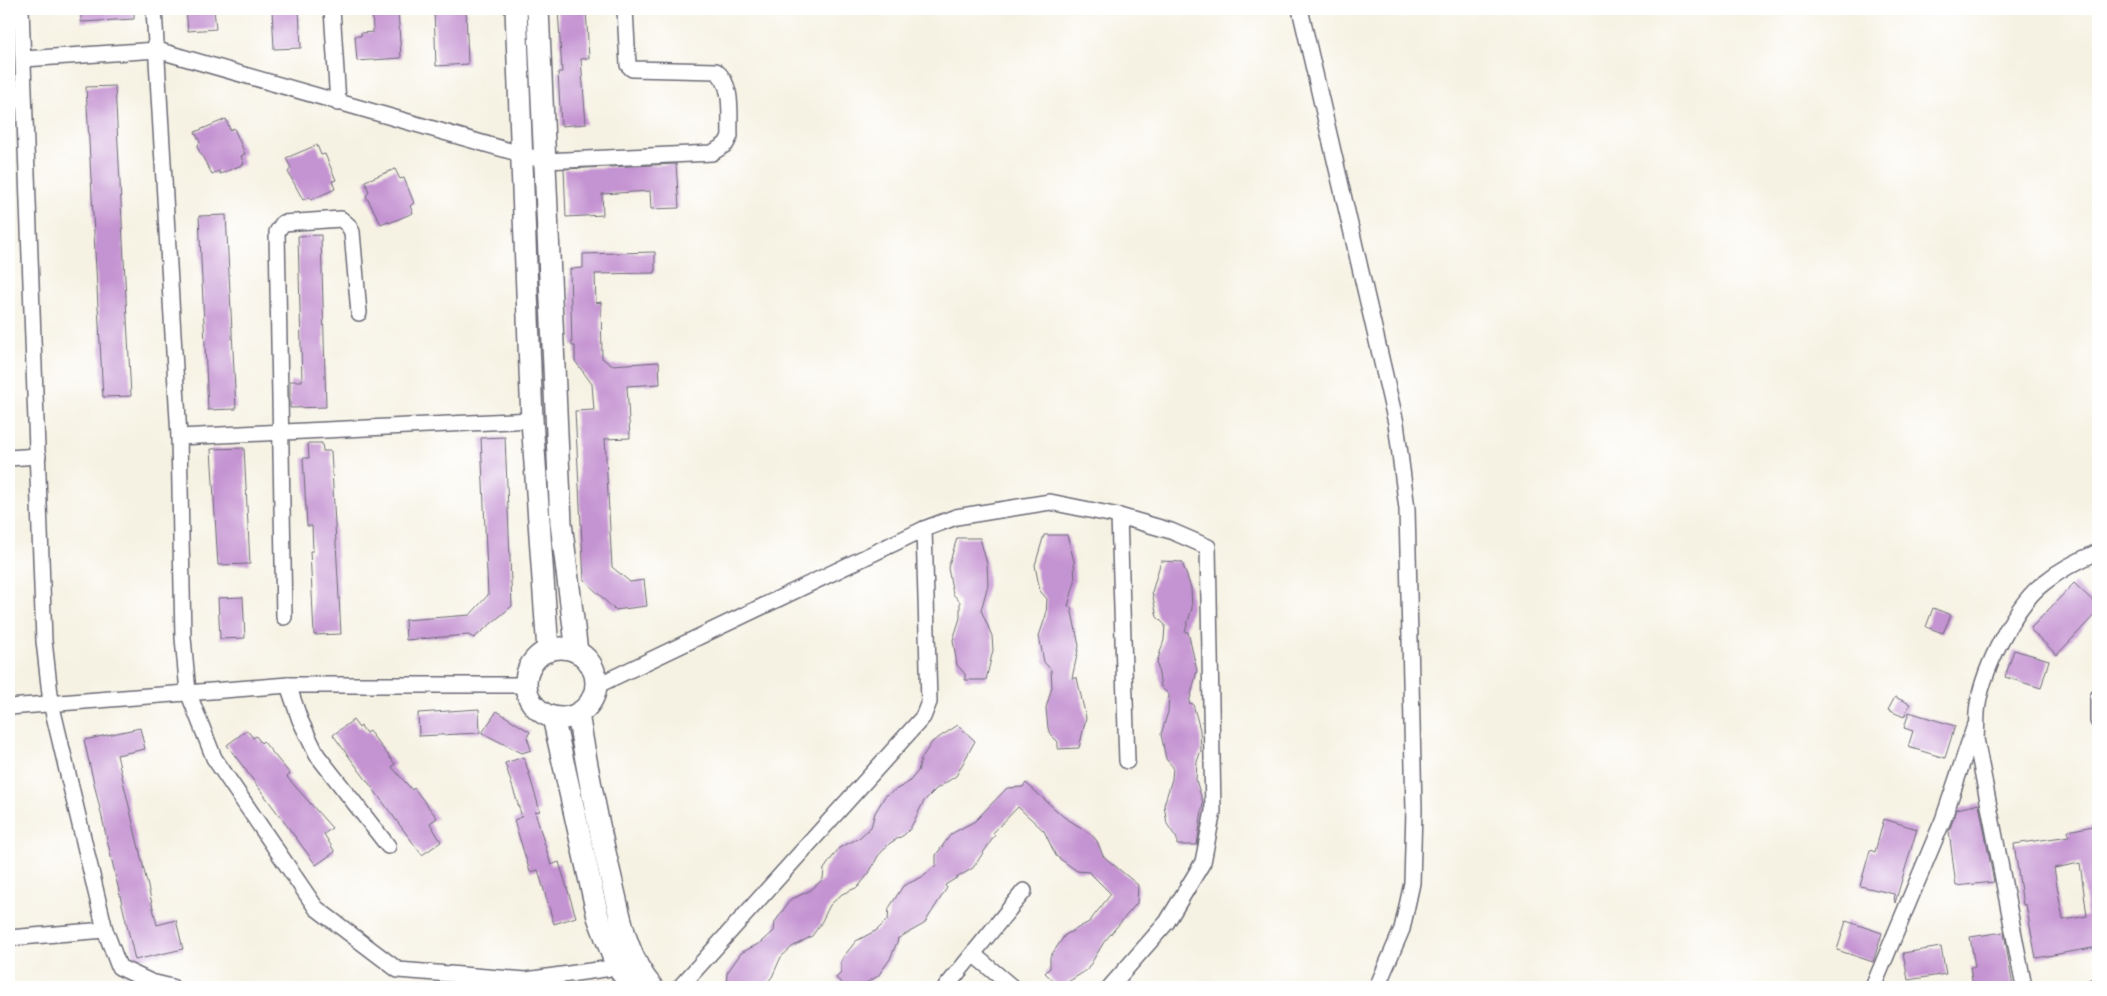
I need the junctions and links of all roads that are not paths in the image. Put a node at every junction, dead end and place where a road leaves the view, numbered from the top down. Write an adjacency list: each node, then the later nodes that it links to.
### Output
1 (21, 9): 9 (street)
2 (154, 9): 8 (street)
3 (332, 9): 10 (street)
4 (516, 9): 11 (main road)
5 (538, 9): 12 (main road)
6 (625, 9): 12 (street)
7 (1300, 9): 51 (street)
8 (157, 50): 9 (street); 10 (street); 16 (street)
9 (24, 59): 17 (street)
10 (338, 103): 11 (street)
11 (522, 155): 12 (street); 14 (main road)
12 (545, 161): 24 (main road)
13 (359, 313): 15 (street)
14 (532, 420): 15 (street); 23 (main road)
15 (281, 432): 16 (street); 22 (street)
16 (179, 437): 28 (street)
17 (38, 456): 18 (street); 30 (street)
18 (9, 458)
19 (1119, 516): 20 (street); 36 (street); 50 (street)
20 (924, 529): 27 (street); 47 (street)
21 (2098, 552): 35 (street)
22 (284, 617)
23 (548, 651): 24 (main road); 26 (main road)
24 (577, 652): 27 (main road)
25 (288, 684): 26 (street); 28 (street); 37 (street)
26 (526, 685): 33 (main road)
27 (596, 686): 32 (main road)
28 (188, 692): 30 (street); 42 (street)
29 (2098, 696): 34 (street)
30 (51, 704): 31 (street); 39 (street)
31 (9, 707)
32 (578, 714): 33 (main road); 42 (main road)
33 (553, 717): 42 (main road)
34 (2098, 721)
35 (1977, 722): 52 (street); 53 (street)
36 (1127, 761)
37 (388, 846)
38 (1024, 892): 41 (street)
39 (105, 930): 40 (street); 44 (street)
40 (9, 938)
41 (973, 954): 48 (street); 49 (street)
42 (626, 966): 45 (main road); 46 (main road)
43 (2098, 986): 54 (street)
44 (172, 987)
45 (633, 987)
46 (652, 987)
47 (680, 987)
48 (946, 987)
49 (1012, 987)
50 (1110, 987)
51 (1377, 987)
52 (1873, 987)
53 (2024, 987)
54 (2093, 987)

